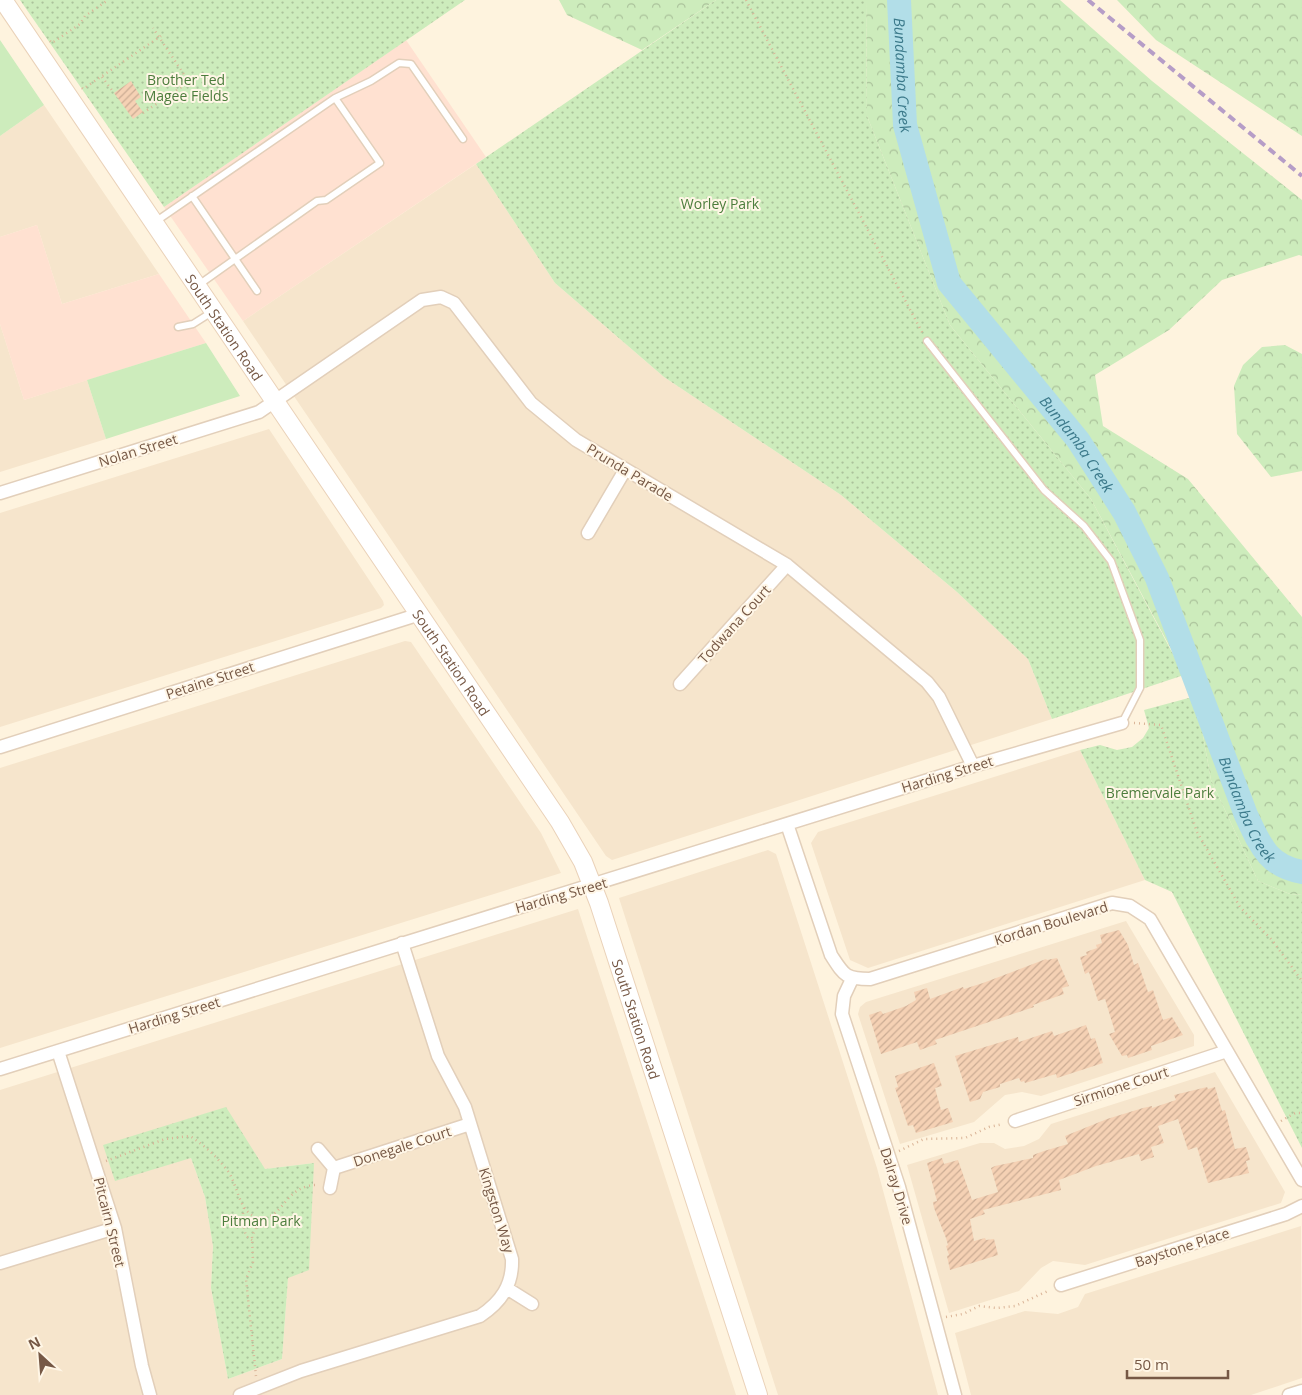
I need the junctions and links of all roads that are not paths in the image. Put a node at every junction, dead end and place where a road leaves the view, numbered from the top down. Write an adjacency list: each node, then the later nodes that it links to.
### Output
1 (2, 0): 5 (main road, South Station Road)
2 (335, 98): 3 (lane); 4 (lane); 6 (lane)
3 (462, 139)
4 (192, 196): 5 (lane); 6 (lane)
5 (152, 224): 7 (main road, South Station Road)
6 (235, 259): 7 (lane); 8 (lane)
7 (196, 286): 9 (main road, South Station Road)
8 (257, 291)
9 (212, 312): 10 (lane); 12 (main road, South Station Road)
10 (178, 327)
11 (927, 341): 19 (lane)
12 (274, 402): 13 (street, Prunda Parade); 14 (street, Nolan Street); 17 (main road, South Station Road)
13 (625, 470): 15 (street); 16 (street, Prunda Parade)
14 (0, 493)
15 (588, 533)
16 (787, 565): 18 (street, Todwana Court); 21 (street, Prunda Parade)
17 (420, 614): 20 (street, Petaine Street); 23 (main road, South Station Road)
18 (680, 684)
19 (1122, 722): 21 (street, Harding Street)
20 (0, 747)
21 (973, 766): 22 (street, Harding Street)
22 (787, 824): 23 (street, Harding Street); 25 (street)
23 (592, 885): 24 (street, Harding Street); 44 (main road, South Station Road)
24 (402, 944): 27 (street, Harding Street); 30 (street, Kingston Way)
25 (852, 979): 26 (street, Kordan Boulevard); 45 (street, Dalray Drive)
26 (1227, 1051): 29 (street, Sirmione Court); 33 (street, Kordan Boulevard)
27 (58, 1052): 28 (street, Harding Street); 36 (street, Pitcairn Street)
28 (0, 1070)
29 (1014, 1121)
30 (470, 1124): 32 (street, Donegale Court); 39 (street, Kingston Way)
31 (318, 1149): 32 (street, Donegale Court)
32 (334, 1168): 34 (street, Donegale Court)
33 (1302, 1180)
34 (330, 1188)
35 (1302, 1206): 38 (street, Baystone Place)
36 (115, 1228): 37 (street); 42 (street, Pitcairn Street)
37 (0, 1263)
38 (1061, 1285)
39 (508, 1289): 40 (street); 43 (street)
40 (532, 1304)
41 (1302, 1391): 46 (street)
42 (150, 1395)
43 (240, 1395)
44 (758, 1395)
45 (955, 1395)
46 (1289, 1395)

